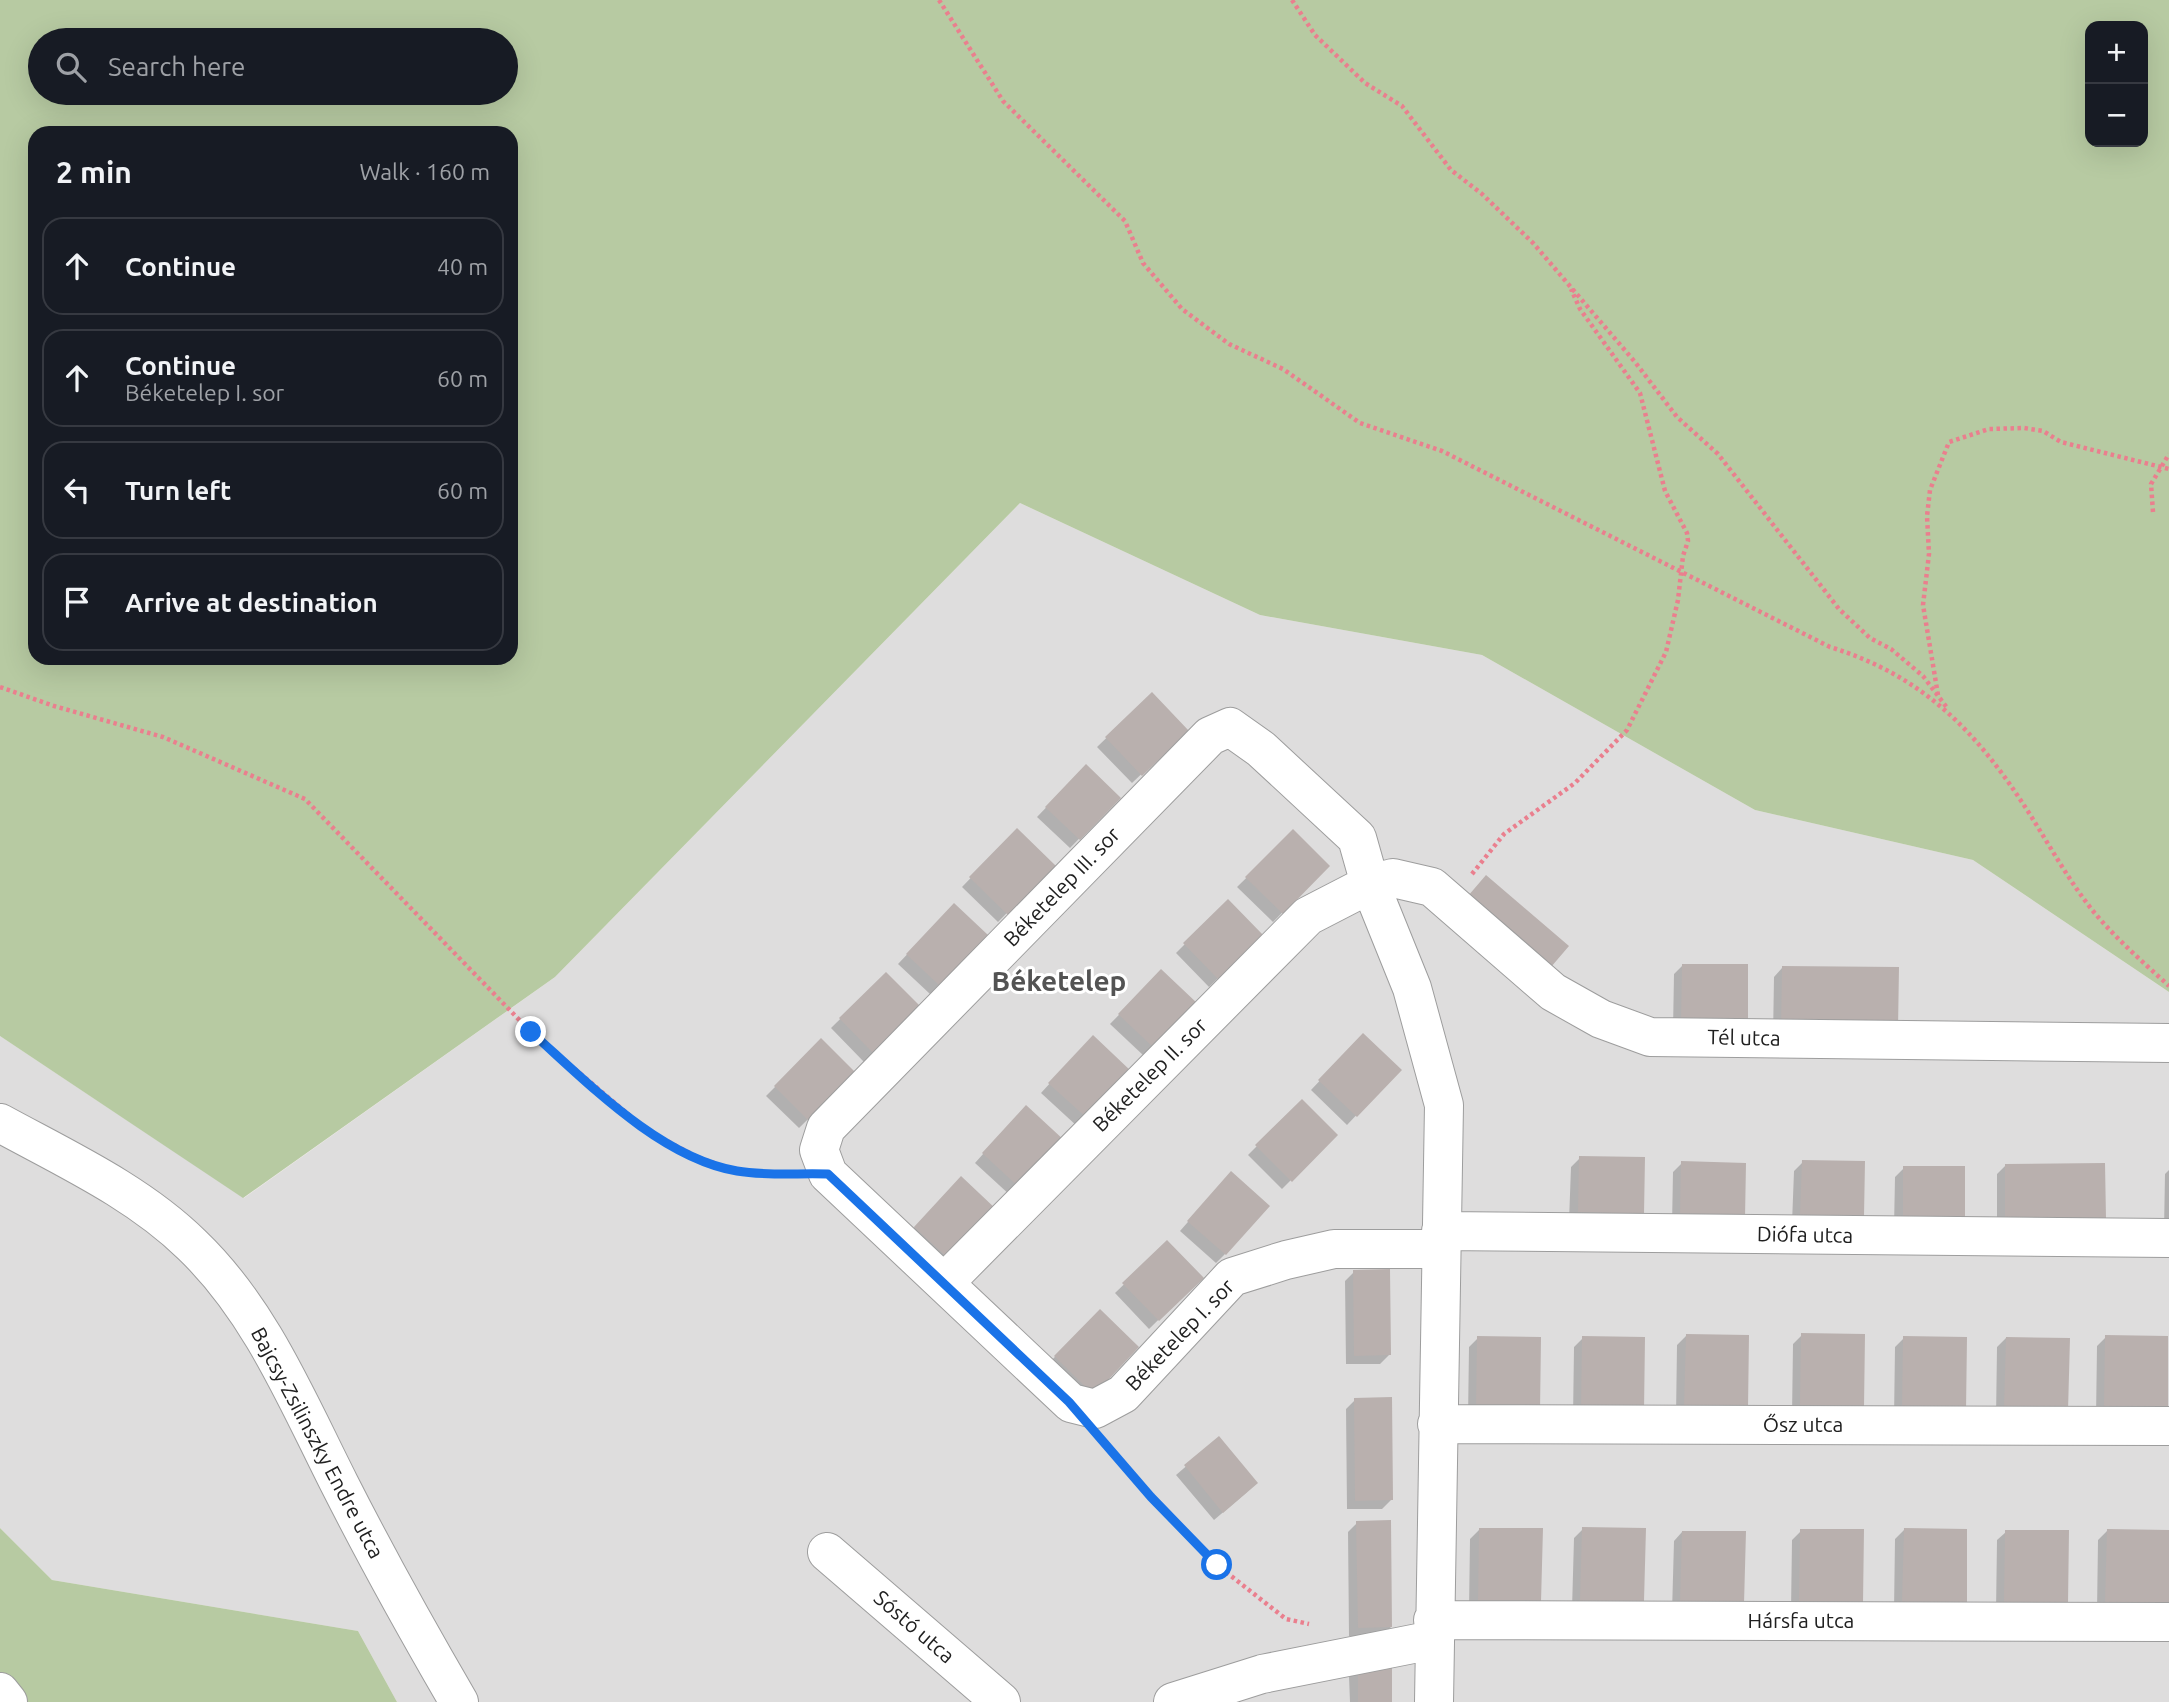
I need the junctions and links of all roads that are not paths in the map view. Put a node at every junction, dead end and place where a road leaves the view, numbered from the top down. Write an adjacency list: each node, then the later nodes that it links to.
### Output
1 (1370, 884): 2 (street, Tél utca); 5 (street); 6 (street, Béketelep II. sor); 6 (street, Béketelep III. sor)
2 (2169, 1043)
3 (0, 1123): 14 (street, Bajcsy-Zsilinszky Endre utca)
4 (2169, 1238): 5 (street, Diófa utca)
5 (1441, 1240): 6 (street, Béketelep I. sor); 7 (street)
6 (944, 1283)
7 (1437, 1424): 8 (street, Ősz utca); 11 (street)
8 (2169, 1426)
9 (827, 1552): 15 (street, Sóstó utca)
10 (2169, 1622): 11 (street, Hársfa utca)
11 (1433, 1630): 16 (street, Hársfa utca); 17 (street)
12 (0, 1692): 13 (street)
13 (8, 1702)
14 (459, 1702)
15 (1001, 1702)
16 (1173, 1702)
17 (1433, 1702)

